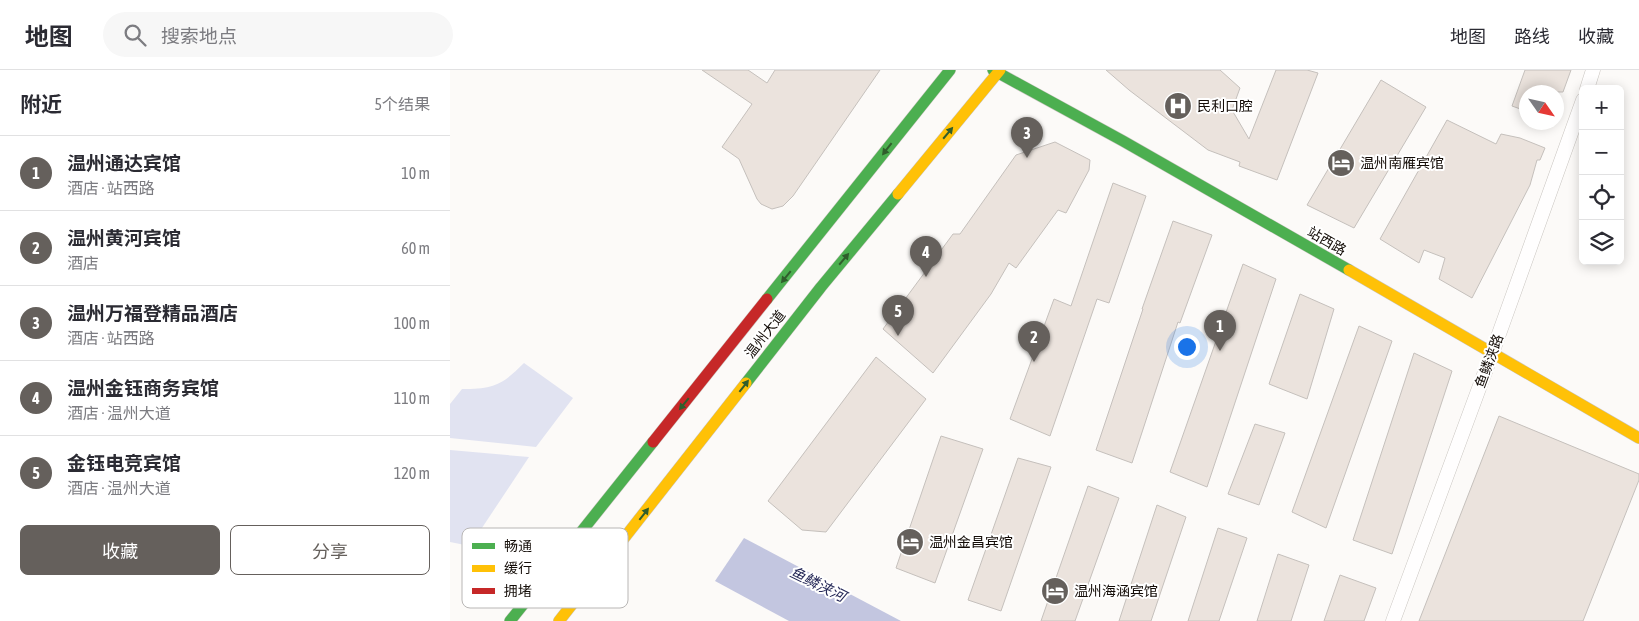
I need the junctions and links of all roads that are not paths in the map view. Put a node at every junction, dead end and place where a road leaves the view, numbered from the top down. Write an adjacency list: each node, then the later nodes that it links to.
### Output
1 (950, 70): 8 (main road, 温州大道, one-way to 8)
2 (1593, 70): 4 (street)
3 (997, 71): 6 (main road, 站西路); 9 (main road, 温州大道, one-way to 3)
4 (1588, 85)
5 (1579, 111): 6 (street, 鱼鳞浃路)
6 (1492, 352): 7 (main road, 站西路); 14 (street, 鱼鳞浃路)
7 (1639, 438)
8 (584, 528)
9 (628, 533)
10 (520, 608): 12 (main road, 温州大道, one-way to 12)
11 (569, 608): 13 (main road, 温州大道, one-way to 11)
12 (510, 621)
13 (559, 621)
14 (1393, 621)

